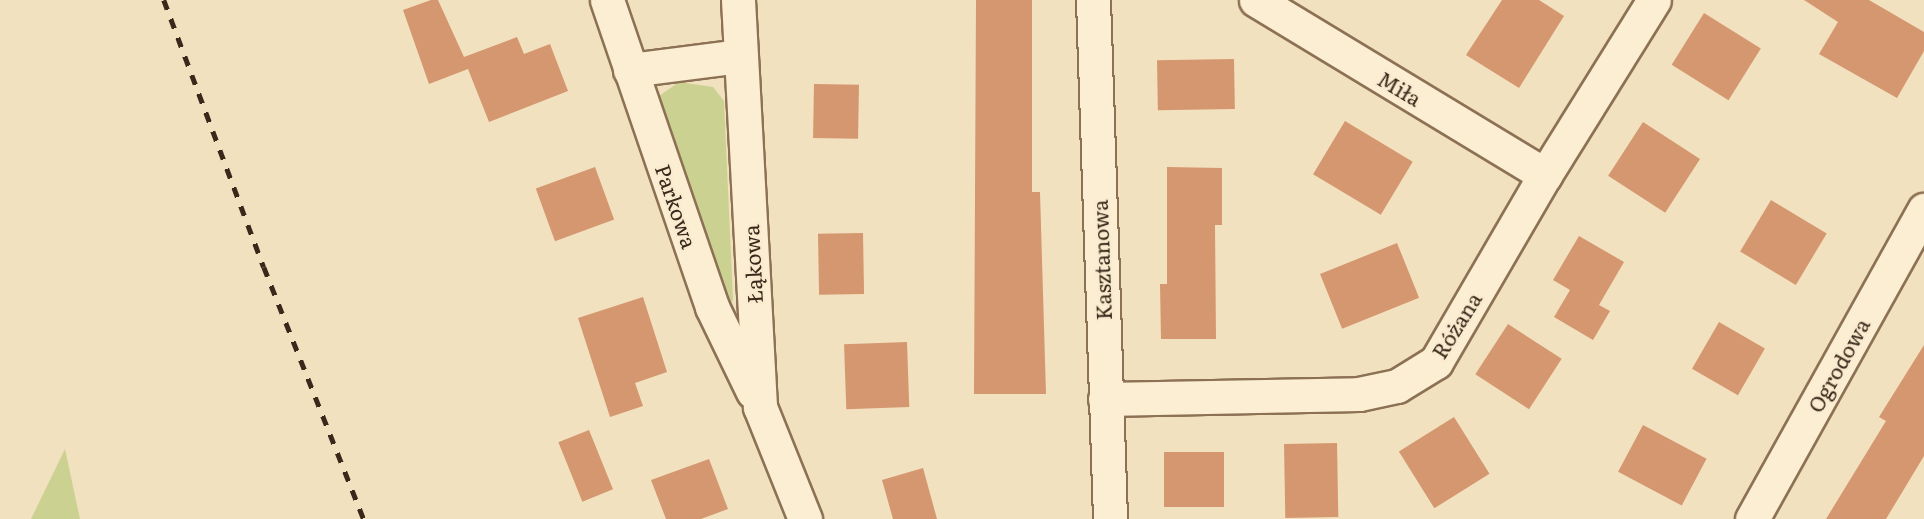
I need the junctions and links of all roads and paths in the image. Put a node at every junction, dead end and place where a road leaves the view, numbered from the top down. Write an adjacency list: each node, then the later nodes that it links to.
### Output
1 (607, 0): 7 (street, Parkowa)
2 (738, 0): 6 (street, Łąkowa)
3 (1093, 0): 10 (street, Kasztanowa)
4 (1256, 0): 8 (street, Miła)
5 (1654, 0): 8 (street, Różana)
6 (740, 56): 7 (street); 11 (street, Łąkowa)
7 (630, 70): 11 (street, Parkowa)
8 (1545, 175): 10 (street, Różana)
9 (1924, 210): 14 (street, Ogrodowa)
10 (1105, 399): 13 (street, Kasztanowa)
11 (760, 407): 12 (street, Łąkowa)
12 (805, 519)
13 (1110, 519)
14 (1752, 519)

